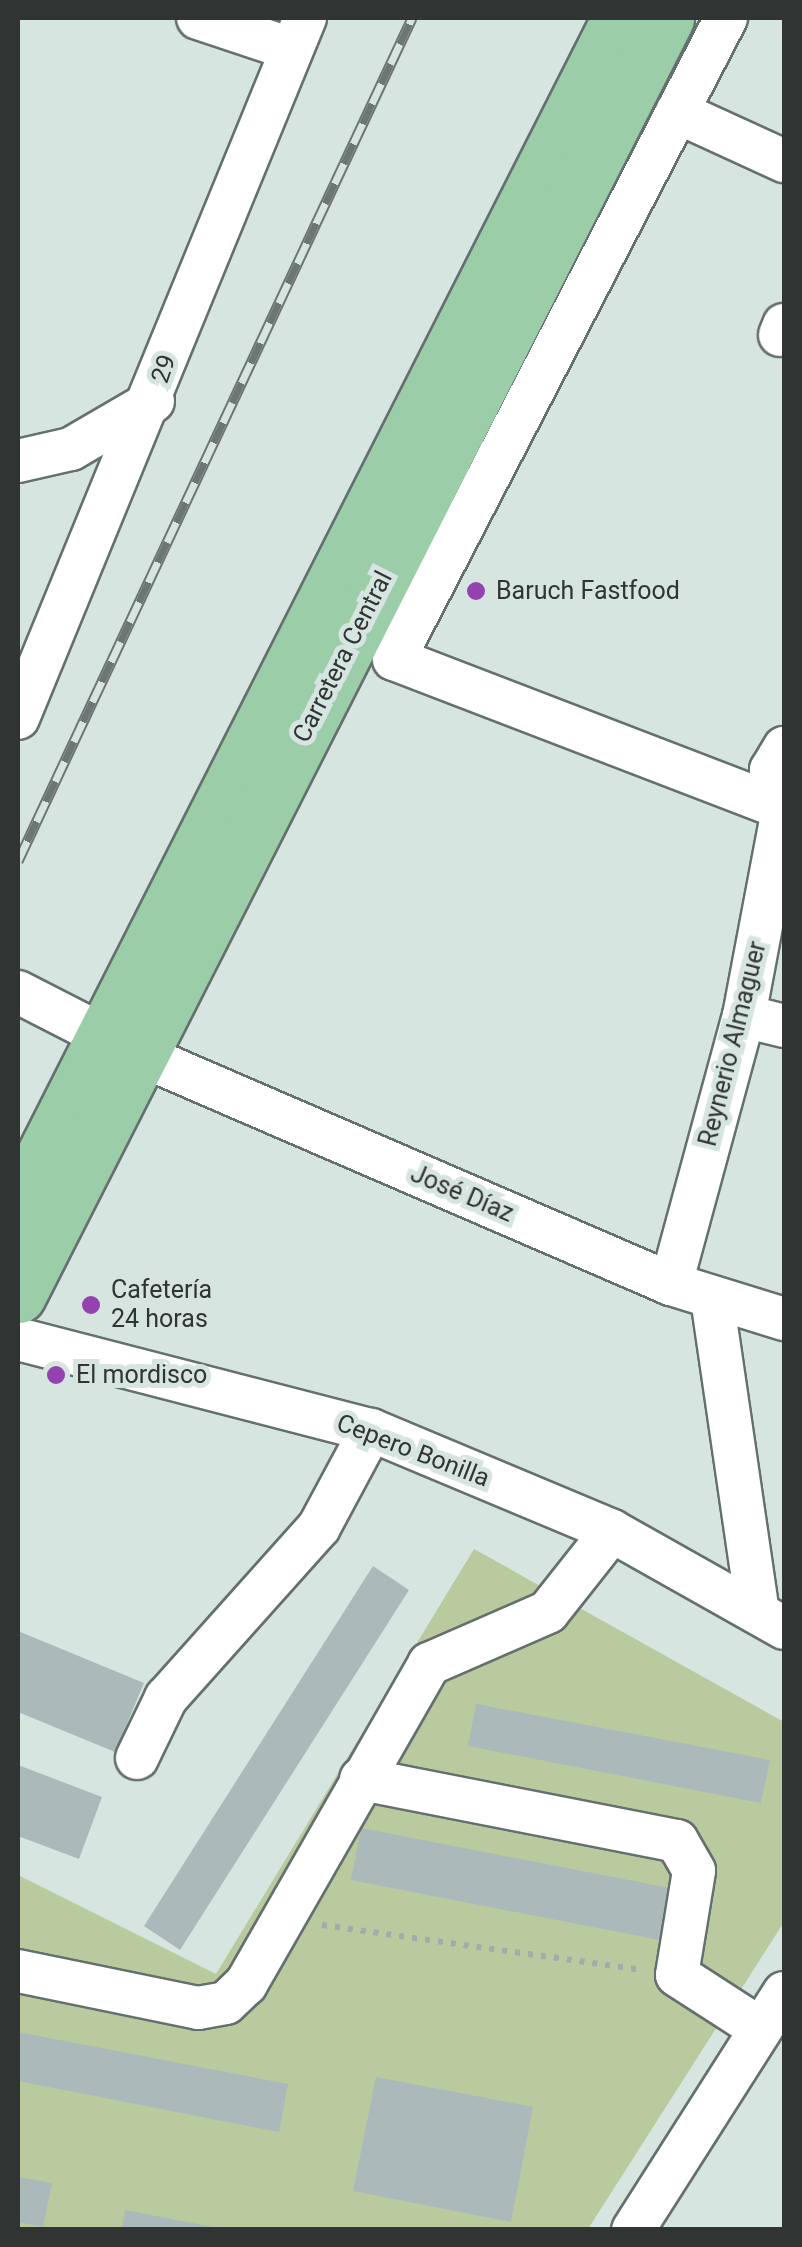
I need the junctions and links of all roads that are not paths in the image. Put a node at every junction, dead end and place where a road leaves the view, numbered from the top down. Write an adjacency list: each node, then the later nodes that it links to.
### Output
1 (198, 18): 5 (street)
2 (620, 18): 15 (main road, Carretera Central)
3 (666, 18): 15 (main road, Carretera Central)
4 (726, 18): 6 (street)
5 (298, 33): 8 (street, 29)
6 (676, 112): 7 (street); 12 (street)
7 (784, 161)
8 (152, 401): 9 (street); 10 (street, 29)
9 (18, 461)
10 (18, 718)
11 (784, 748): 12 (street, Reynerio Almaguer)
12 (784, 809): 14 (street, Reynerio Almaguer)
13 (18, 992): 15 (street, José Díaz)
14 (764, 1021): 17 (street, Reynerio Almaguer)
15 (124, 1048): 16 (main road, Carretera Central); 17 (street, José Díaz); 18 (main road, Carretera Central)
16 (18, 1207)
17 (671, 1284): 19 (street, José Díaz)
18 (18, 1295)
19 (712, 1298): 20 (street, José Díaz); 24 (street)
20 (784, 1319)
21 (18, 1339): 22 (street, Cepero Bonilla)
22 (371, 1430): 23 (street, Cepero Bonilla); 25 (street)
23 (612, 1531): 24 (street, Cepero Bonilla); 26 (street)
24 (771, 1620)
25 (137, 1758)
26 (361, 1779): 27 (street); 29 (street)
27 (18, 1971)
28 (784, 1994): 29 (street)
29 (759, 2028): 30 (street)
30 (633, 2230)

